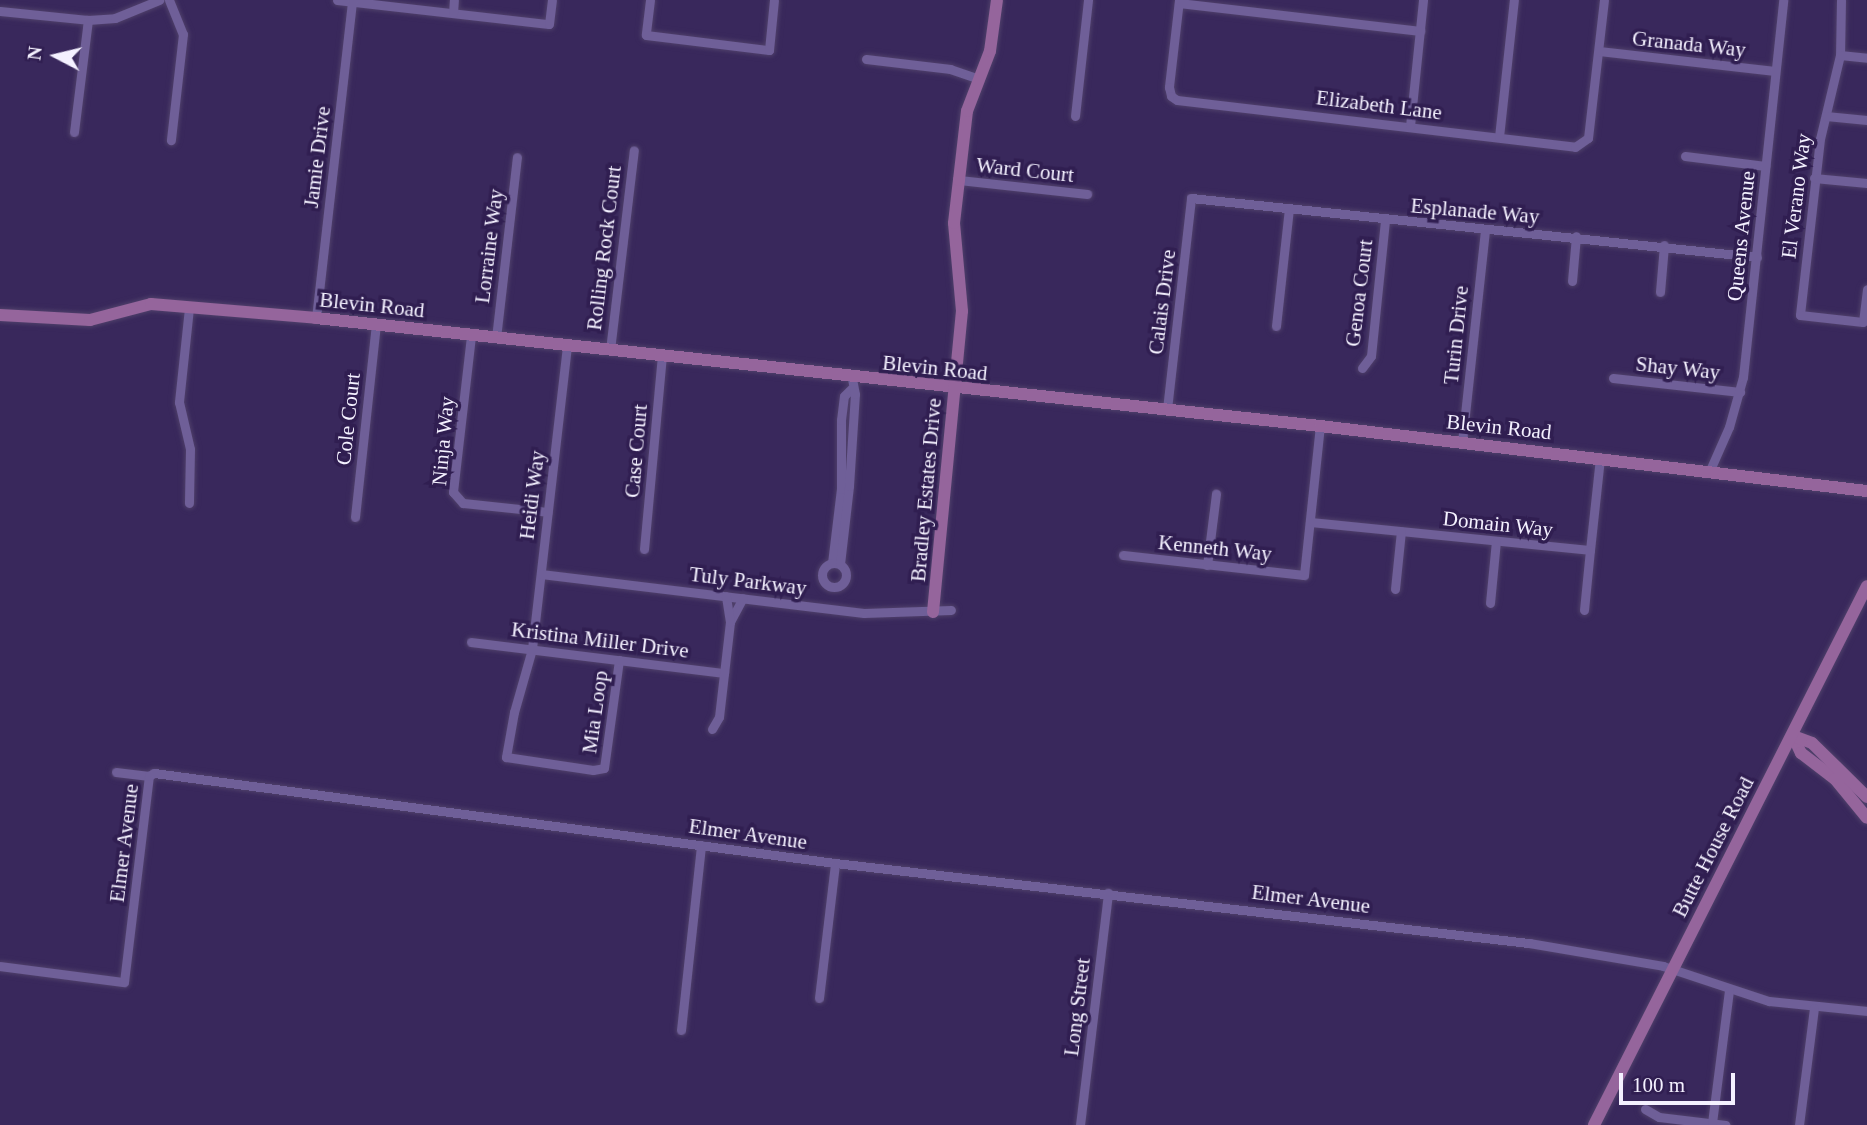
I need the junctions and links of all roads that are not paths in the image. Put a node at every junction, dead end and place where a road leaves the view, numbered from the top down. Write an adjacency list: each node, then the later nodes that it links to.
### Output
1 (159, 0): 19 (street)
2 (169, 0): 33 (street)
3 (337, 0): 15 (street)
4 (454, 0): 18 (street)
5 (552, 0): 18 (street)
6 (650, 0): 7 (street)
7 (774, 0)
8 (997, 0): 26 (street, Bradley Estates Drive)
9 (1088, 0): 27 (street)
10 (1423, 0): 20 (street)
11 (1514, 0): 32 (street)
12 (1604, 0): 21 (street)
13 (1783, 0): 25 (street, Queens Avenue)
14 (1841, 0): 22 (street, El Verano Way)
15 (352, 1): 18 (street); 54 (street, Jamie Drive)
16 (1179, 2): 20 (street); 30 (street, Elizabeth Lane)
17 (0, 10): 19 (street)
18 (453, 13)
19 (88, 20): 31 (street)
20 (1420, 31): 30 (street)
21 (1599, 51): 25 (street, Granada Way); 32 (street, Elizabeth Lane)
22 (1840, 55): 23 (street); 28 (street, El Verano Way)
23 (1867, 58)
24 (866, 59): 26 (street)
25 (1775, 71): 37 (street, Queens Avenue)
26 (979, 79): 39 (street, Bradley Estates Drive)
27 (1075, 116)
28 (1826, 116): 29 (street); 38 (street, El Verano Way)
29 (1867, 121)
30 (1410, 126): 32 (street, Elizabeth Lane)
31 (74, 132)
32 (1499, 137)
33 (171, 140)
34 (634, 150): 60 (street, Rolling Rock Court)
35 (1685, 156): 37 (street)
36 (517, 157): 58 (street, Lorraine Way)
37 (1765, 166): 48 (street, Queens Avenue)
38 (1814, 178): 40 (street); 50 (street, El Verano Way)
39 (959, 180): 41 (street, Ward Court); 65 (street, Bradley Estates Drive)
40 (1867, 183)
41 (1087, 194)
42 (1191, 198): 43 (street, Esplanade Way); 67 (street, Calais Drive)
43 (1289, 209): 44 (street, Esplanade Way); 56 (street)
44 (1385, 220): 45 (street, Esplanade Way); 62 (street, Genoa Court)
45 (1485, 231): 46 (street, Esplanade Way); 69 (street, Turin Drive)
46 (1576, 236): 47 (street, Esplanade Way); 49 (street)
47 (1664, 245): 48 (street, Esplanade Way); 51 (street)
48 (1757, 257): 66 (street, Queens Avenue)
49 (1572, 281)
50 (1867, 289)
51 (1660, 292)
52 (189, 308): 53 (street, Blevin Road); 54 (street, Blevin Road); 74 (street)
53 (0, 315)
54 (316, 318): 55 (street, Blevin Road)
55 (376, 325): 57 (street, Blevin Road); 76 (street, Cole Court)
56 (1276, 326)
57 (471, 335): 58 (street, Blevin Road); 75 (street, Ninja Way)
58 (496, 338): 59 (street, Blevin Road)
59 (567, 346): 60 (street, Blevin Road); 75 (street, Heidi Way)
60 (610, 350): 61 (street, Blevin Road)
61 (662, 355): 64 (street, Blevin Road); 80 (street, Case Court)
62 (1362, 368)
63 (1613, 378): 66 (street, Shay Way)
64 (851, 383): 65 (street, Blevin Road); 83 (street)
65 (954, 390): 67 (street, Blevin Road); 93 (street, Bradley Estates Drive)
66 (1740, 392): 71 (street, Queens Avenue)
67 (1167, 409): 68 (street, Blevin Road)
68 (1320, 426): 69 (street, Blevin Road); 77 (street)
69 (1462, 442): 70 (street, Blevin Road)
70 (1600, 458): 71 (street, Blevin Road); 81 (street)
71 (1710, 470): 72 (street, Blevin Road)
72 (1867, 492)
73 (1216, 494): 84 (street)
74 (189, 503)
75 (548, 512): 85 (street, Heidi Way)
76 (355, 517)
77 (1310, 522): 78 (street, Domain Way); 84 (street, Kenneth Way)
78 (1401, 531): 79 (street, Domain Way); 87 (street)
79 (1496, 541): 81 (street, Domain Way); 90 (street)
80 (644, 549)
81 (1590, 550): 92 (street)
82 (1123, 555): 84 (street, Kenneth Way)
83 (836, 564)
84 (1207, 565)
85 (541, 574): 88 (street, Tuly Parkway); 96 (street, Heidi Way)
86 (1867, 586): 100 (street, Butte House Road)
87 (1395, 589)
88 (726, 596): 89 (street, Tuly Parkway); 94 (street)
89 (743, 598): 93 (street, Tuly Parkway); 94 (street)
90 (1490, 603)
91 (951, 610): 93 (street, Tuly Parkway)
92 (1584, 610)
93 (933, 612)
94 (730, 622): 98 (street)
95 (471, 642): 96 (street, Kristina Miller Drive)
96 (532, 649): 97 (street, Kristina Miller Drive); 97 (street, Mia Loop)
97 (619, 660): 98 (street, Kristina Miller Drive)
98 (724, 673): 99 (street)
99 (712, 729)
100 (1793, 736): 103 (street); 104 (street); 109 (street, Butte House Road)
101 (116, 772): 102 (street)
102 (149, 776): 105 (street, Elmer Avenue); 108 (street, Elmer Avenue)
103 (1867, 796)
104 (1867, 818)
105 (701, 845): 106 (street, Elmer Avenue); 114 (street)
106 (835, 863): 107 (street, Elmer Avenue); 111 (street)
107 (1108, 893): 109 (street, Elmer Avenue); 117 (street, Long Street)
108 (0, 966)
109 (1672, 970): 110 (street, Elmer Avenue); 118 (street, Butte House Road)
110 (1729, 991): 112 (street, Elmer Avenue); 116 (street)
111 (819, 998)
112 (1814, 1008): 113 (street, Elmer Avenue); 120 (street)
113 (1867, 1010)
114 (681, 1030)
115 (1645, 1109): 116 (street)
116 (1712, 1123): 119 (street)
117 (1080, 1125)
118 (1594, 1125)
119 (1726, 1125)
120 (1800, 1125)

